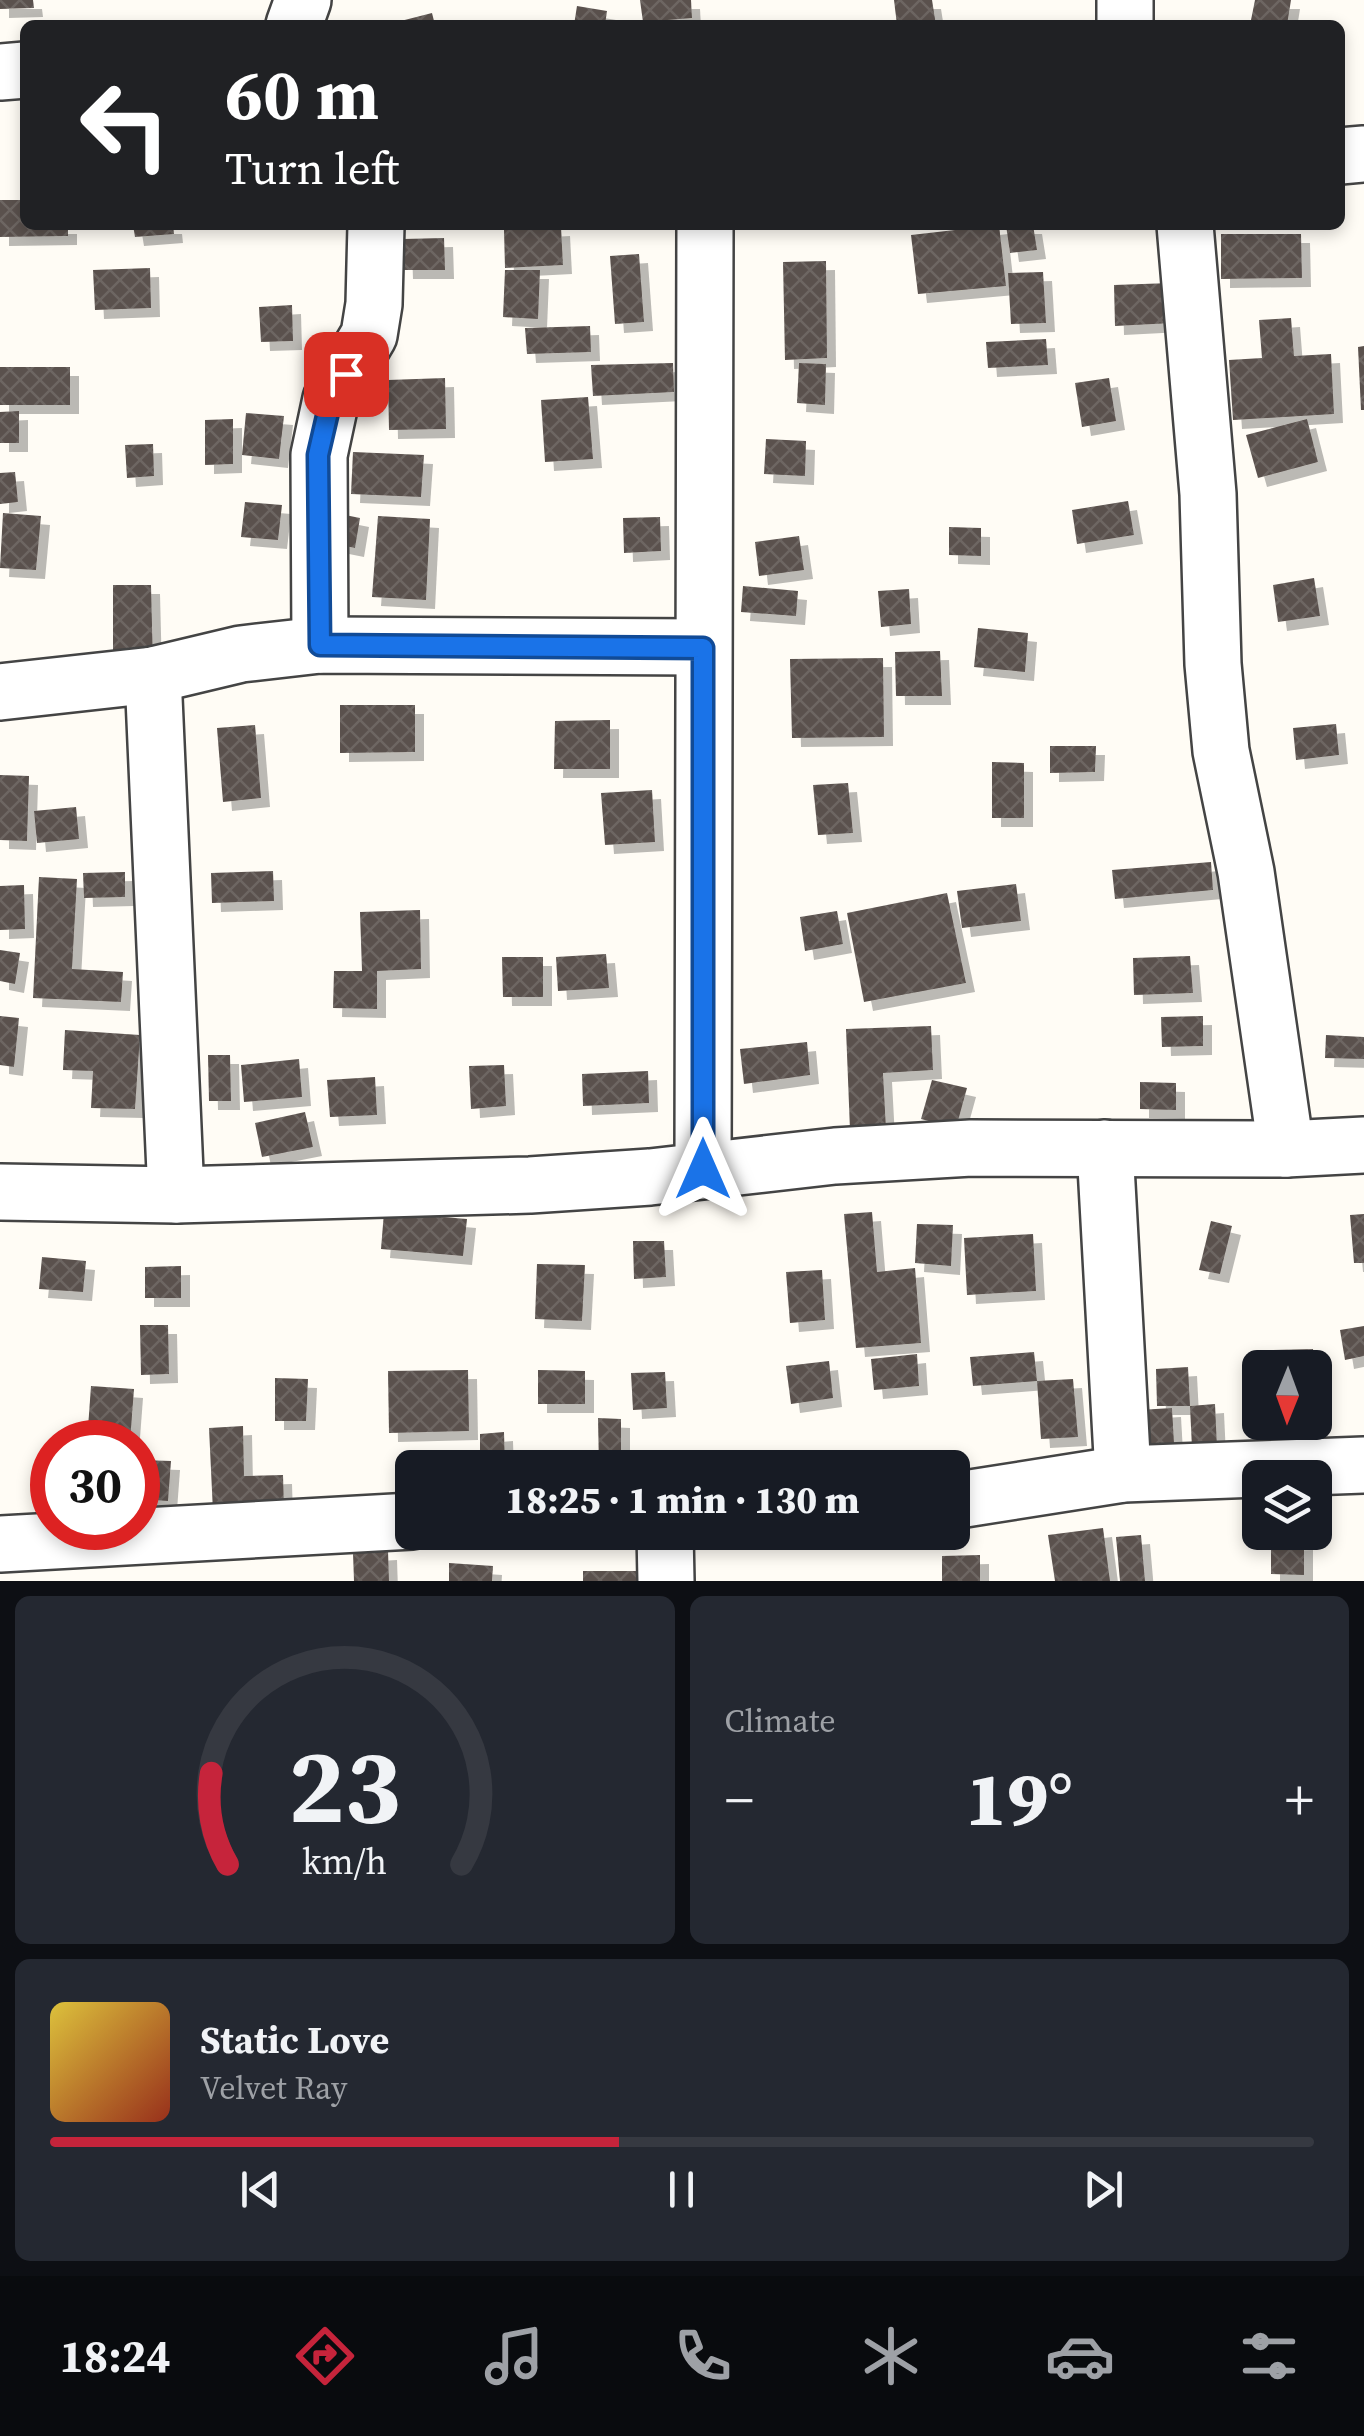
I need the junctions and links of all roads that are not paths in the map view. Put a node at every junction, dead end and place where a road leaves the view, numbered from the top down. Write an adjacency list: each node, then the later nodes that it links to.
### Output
1 (376, 230): 4 (street)
2 (705, 230): 5 (street)
3 (1185, 230): 10 (street)
4 (320, 645): 5 (street); 6 (street)
5 (703, 648): 11 (street)
6 (153, 675): 7 (street); 13 (street)
7 (0, 692)
8 (1364, 1145): 10 (street)
9 (1106, 1148): 10 (street); 11 (street); 15 (street)
10 (1286, 1149)
11 (703, 1169): 13 (street)
12 (0, 1192): 13 (street)
13 (176, 1195)
14 (1364, 1465): 15 (street)
15 (1123, 1474): 16 (street)
16 (970, 1497)
17 (395, 1521): 18 (street)
18 (0, 1544)
19 (666, 1550): 20 (street)
20 (666, 1581)

